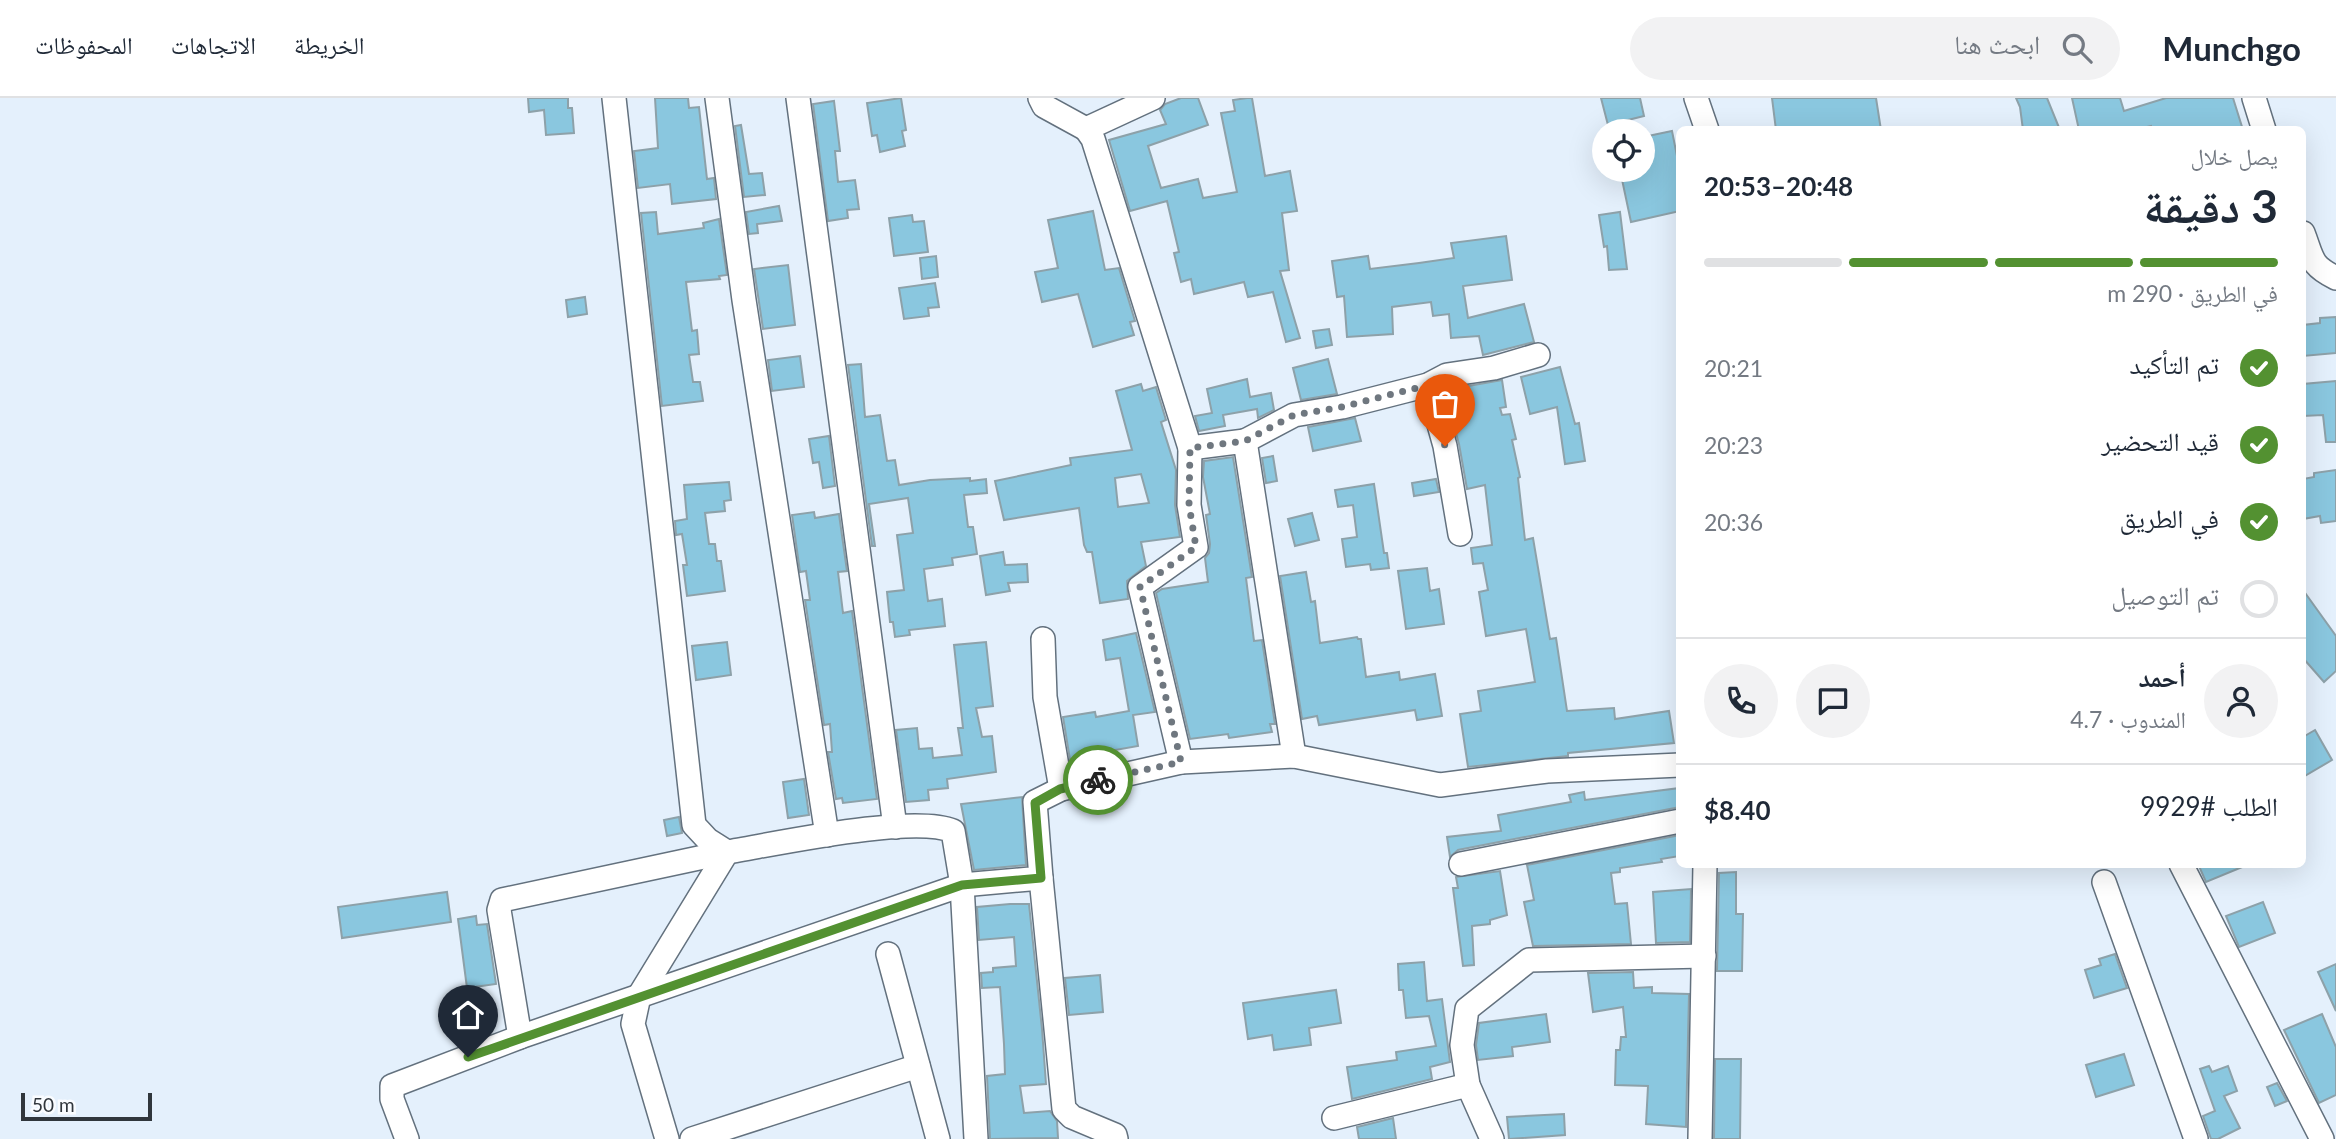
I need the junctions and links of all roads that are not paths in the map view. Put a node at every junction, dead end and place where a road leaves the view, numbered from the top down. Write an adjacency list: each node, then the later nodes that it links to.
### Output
1 (614, 98): 26 (street)
2 (717, 98): 25 (street)
3 (798, 98): 24 (street)
4 (1040, 98): 10 (street)
5 (1153, 98): 10 (street)
6 (1696, 98): 8 (street)
7 (2254, 98): 9 (street)
8 (1706, 126)
9 (2263, 126)
10 (1086, 129): 16 (street)
11 (2306, 241): 12 (street)
12 (2336, 278)
13 (1538, 355): 14 (street)
14 (1428, 385): 15 (street); 17 (street)
15 (1245, 441): 16 (street); 19 (street)
16 (1190, 448): 20 (street)
17 (1460, 534)
18 (1043, 639): 22 (street)
19 (1294, 756): 20 (street); 21 (street)
20 (1181, 762): 22 (street)
21 (1676, 765)
22 (1060, 789): 30 (street)
23 (1676, 822): 27 (street)
24 (895, 827): 25 (street); 32 (street)
25 (827, 835): 26 (street)
26 (727, 852): 35 (street); 36 (street)
27 (1461, 864)
28 (1705, 868): 34 (street)
29 (2183, 868): 50 (street)
30 (1041, 878): 32 (street); 46 (street)
31 (2104, 882): 49 (street)
32 (962, 885): 35 (street); 45 (street)
33 (888, 954): 37 (street)
34 (1704, 956): 38 (street); 48 (street)
35 (639, 996): 36 (street); 43 (street)
36 (520, 1037): 42 (street)
37 (918, 1066): 40 (street); 44 (street)
38 (1468, 1085): 39 (street); 47 (street)
39 (1334, 1118)
40 (735, 1132): 41 (street)
41 (700, 1138)
42 (407, 1139)
43 (667, 1139)
44 (938, 1139)
45 (976, 1139)
46 (1116, 1139)
47 (1492, 1139)
48 (1700, 1139)
49 (2196, 1139)
50 (2322, 1139)

